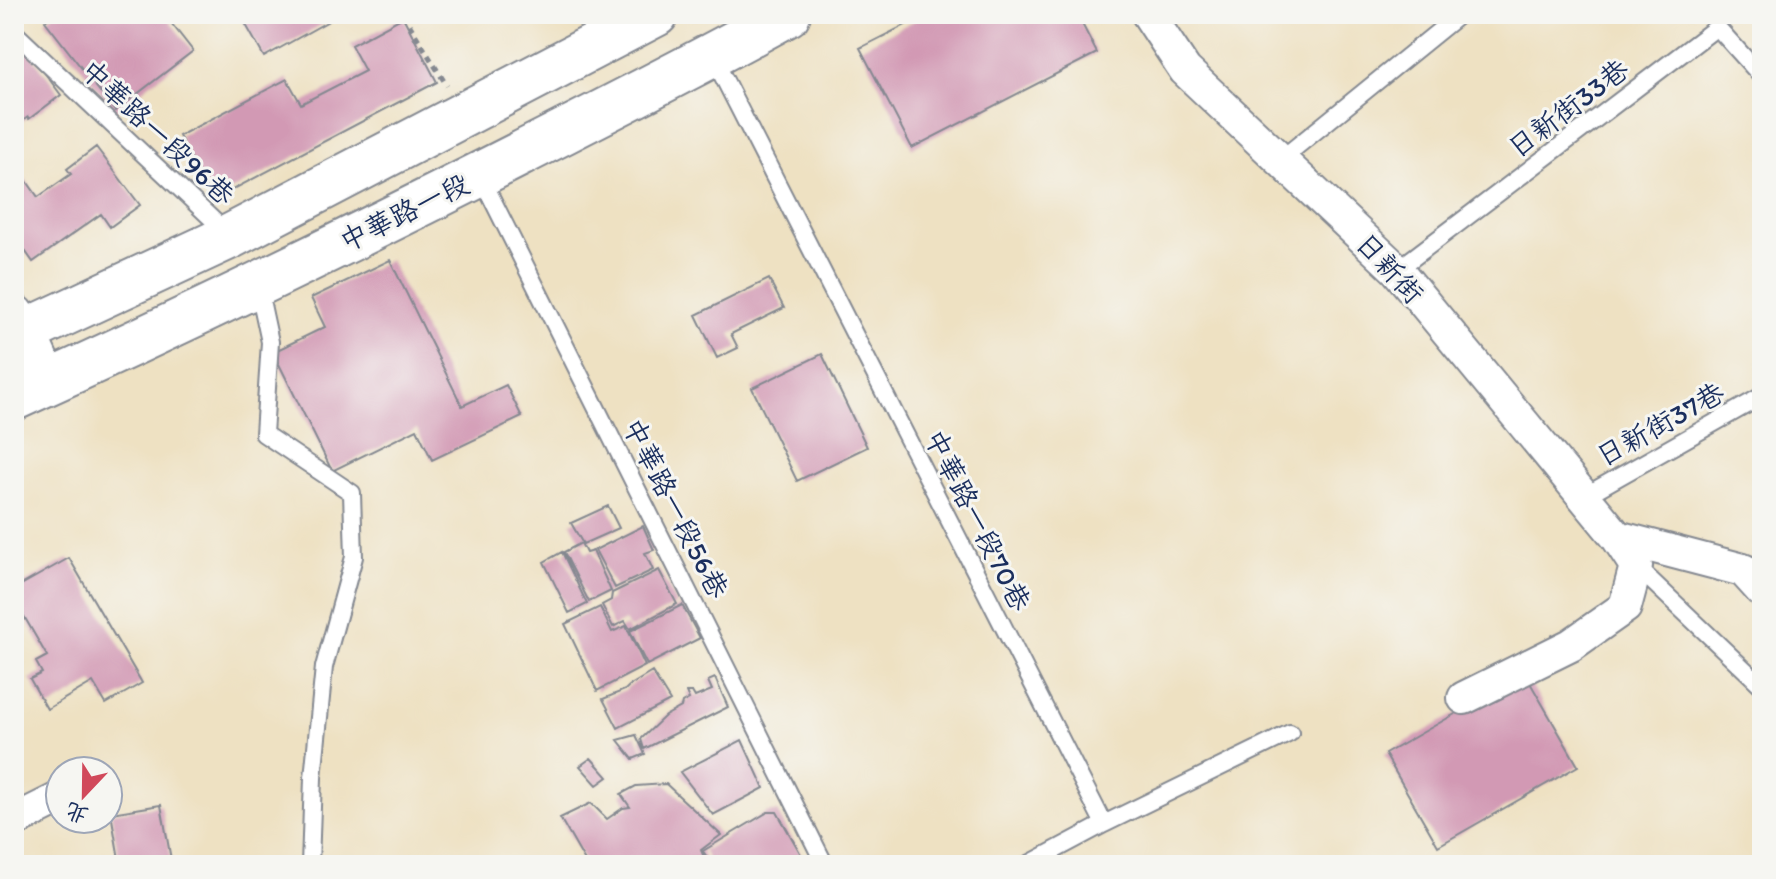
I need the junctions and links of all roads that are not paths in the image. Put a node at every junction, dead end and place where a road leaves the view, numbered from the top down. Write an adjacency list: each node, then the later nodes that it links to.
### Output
1 (656, 14): 10 (main road, 中華路一段)
2 (788, 14): 6 (main road, 中華路一段)
3 (1148, 14): 8 (street, 日新街)
4 (1460, 14): 8 (lane)
5 (14, 32): 10 (lane, 中華路一段96巷)
6 (713, 55): 9 (main road, 中華路一段); 25 (lane, 中華路一段70巷)
7 (1762, 77): 11 (lane, 日新街33巷)
8 (1280, 160): 11 (street, 日新街)
9 (480, 174): 12 (main road, 中華路一段); 27 (lane, 中華路一段56巷)
10 (231, 236): 13 (main road, 中華路一段)
11 (1397, 270): 16 (street, 日新街)
12 (258, 284): 14 (main road, 中華路一段); 26 (lane)
13 (18, 328): 14 (street)
14 (31, 391)
15 (1762, 396): 16 (lane, 日新街37巷)
16 (1583, 497): 17 (street, 日新街)
17 (1617, 537): 18 (street, 日新街); 19 (street)
18 (1636, 566): 20 (lane); 21 (street)
19 (1762, 591)
20 (1762, 686)
21 (1464, 698)
22 (1290, 733): 25 (lane)
23 (44, 806): 24 (street)
24 (14, 821)
25 (1104, 824): 28 (lane)
26 (310, 865)
27 (825, 865)
28 (1027, 865)

